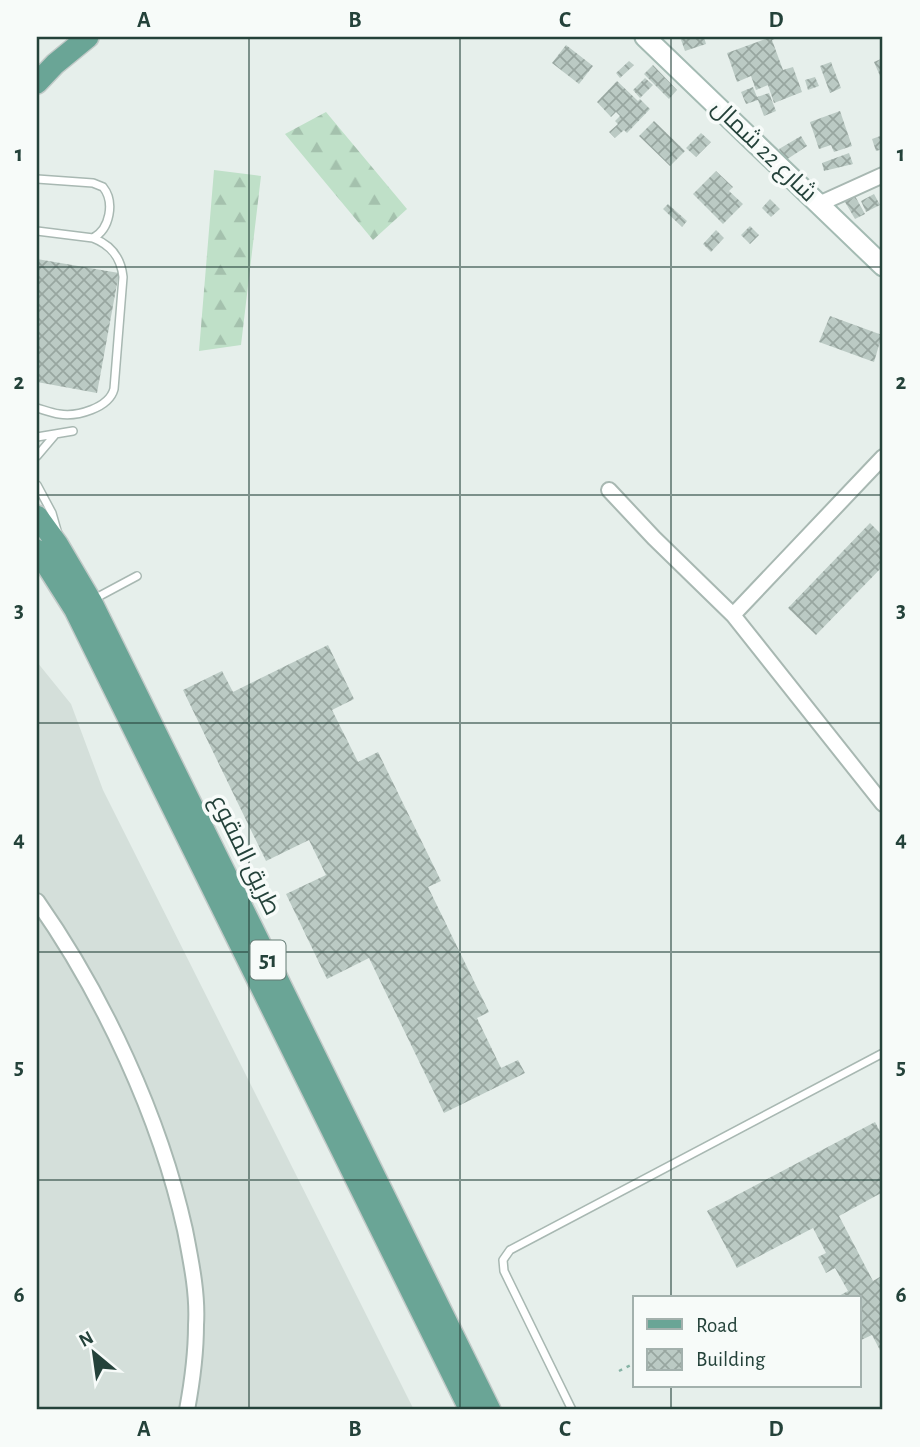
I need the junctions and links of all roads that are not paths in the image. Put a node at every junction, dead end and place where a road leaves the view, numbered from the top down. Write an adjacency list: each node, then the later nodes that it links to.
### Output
1 (88, 37): 3 (main road)
2 (645, 37): 6 (street, شارع 22 شمال)
3 (37, 83)
4 (883, 175): 6 (street)
5 (37, 179): 8 (lane)
6 (818, 204): 9 (street, شارع 22 شمال)
7 (37, 231): 8 (lane)
8 (93, 238): 10 (lane)
9 (883, 266)
10 (37, 408)
11 (73, 431): 12 (lane)
12 (54, 436): 13 (lane); 14 (lane)
13 (37, 437)
14 (37, 456)
15 (882, 460): 22 (street)
16 (37, 485): 19 (lane)
17 (609, 490): 22 (street)
18 (37, 516): 19 (main road, طريق المقوع / 51)
19 (47, 548): 21 (main road, طريق المقوع / 51); 27 (main road, طريق المقوع / 51)
20 (137, 576): 21 (lane)
21 (91, 601): 28 (main road, طريق المقوع / 51)
22 (733, 615): 23 (street)
23 (883, 804)
24 (37, 901): 26 (street)
25 (883, 1053): 29 (lane)
26 (187, 1410)
27 (470, 1410)
28 (490, 1410)
29 (572, 1410)

